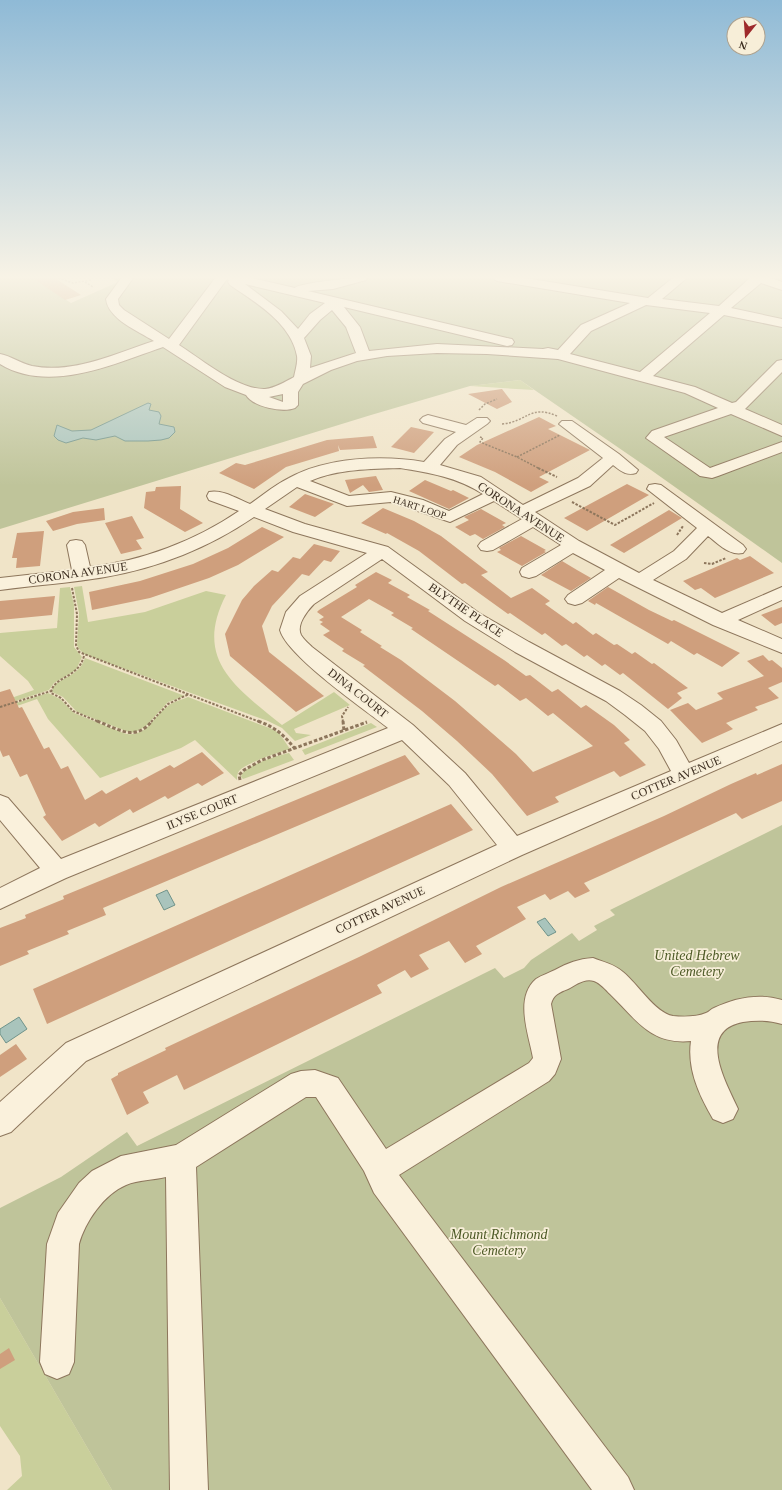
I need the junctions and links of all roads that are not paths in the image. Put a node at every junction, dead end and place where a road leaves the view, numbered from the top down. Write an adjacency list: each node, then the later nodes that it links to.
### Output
1 (160, 347): 10 (street)
2 (172, 347): 15 (street)
3 (301, 347): 11 (street)
4 (361, 347): 9 (street)
5 (524, 347): 8 (street)
6 (569, 347): 8 (street)
7 (678, 347): 14 (street)
8 (561, 355): 9 (street); 14 (street)
9 (363, 356): 13 (street)
10 (0, 358)
11 (304, 361): 13 (street); 15 (street)
12 (782, 364): 16 (street)
13 (330, 366): 15 (street)
14 (643, 377): 16 (street)
15 (298, 381)
16 (732, 408): 20 (street); 22 (street)
17 (480, 416): 21 (street)
18 (428, 420): 21 (street)
19 (565, 425): 23 (street)
20 (782, 431)
21 (472, 433): 24 (street)
22 (782, 447)
23 (613, 457): 25 (street); 31 (street)
24 (429, 467): 26 (street, CORONA AVENUE); 27 (street, CORONA AVENUE)
25 (630, 470)
26 (295, 482): 27 (street, HART LOOP); 30 (street, CORONA AVENUE)
27 (495, 494): 31 (street, CORONA AVENUE)
28 (657, 494): 32 (street)
29 (215, 496): 30 (street, BLYTHE PLACE)
30 (253, 511): 36 (street, BLYTHE PLACE); 40 (street, CORONA AVENUE)
31 (527, 516): 34 (street, CORONA AVENUE); 35 (street)
32 (707, 527): 37 (street); 41 (street)
33 (76, 545): 40 (street)
34 (573, 545): 38 (street, CORONA AVENUE); 39 (street)
35 (487, 546)
36 (382, 551): 47 (street, DINA COURT); 49 (street, BLYTHE PLACE)
37 (732, 553)
38 (618, 570): 41 (street, CORONA AVENUE); 44 (street)
39 (529, 572)
40 (77, 580): 42 (street, CORONA AVENUE)
41 (639, 581): 45 (street, CORONA AVENUE)
42 (0, 584)
43 (782, 594): 45 (street)
44 (575, 599)
45 (720, 621): 46 (street, CORONA AVENUE)
46 (782, 647)
47 (405, 730): 51 (street, DINA COURT); 52 (street, ILYSE COURT)
48 (782, 732): 49 (street, COTTER AVENUE)
49 (684, 774): 51 (street, COTTER AVENUE)
50 (0, 804): 52 (street)
51 (513, 848): 57 (street, COTTER AVENUE)
52 (57, 871): 53 (street, ILYSE COURT)
53 (0, 899)
54 (782, 1012): 55 (street)
55 (713, 1024): 56 (street); 59 (street)
56 (723, 1108)
57 (0, 1122)
58 (181, 1159): 59 (street); 60 (street); 61 (street)
59 (380, 1170): 62 (street)
60 (57, 1362)
61 (189, 1490)
62 (615, 1490)

